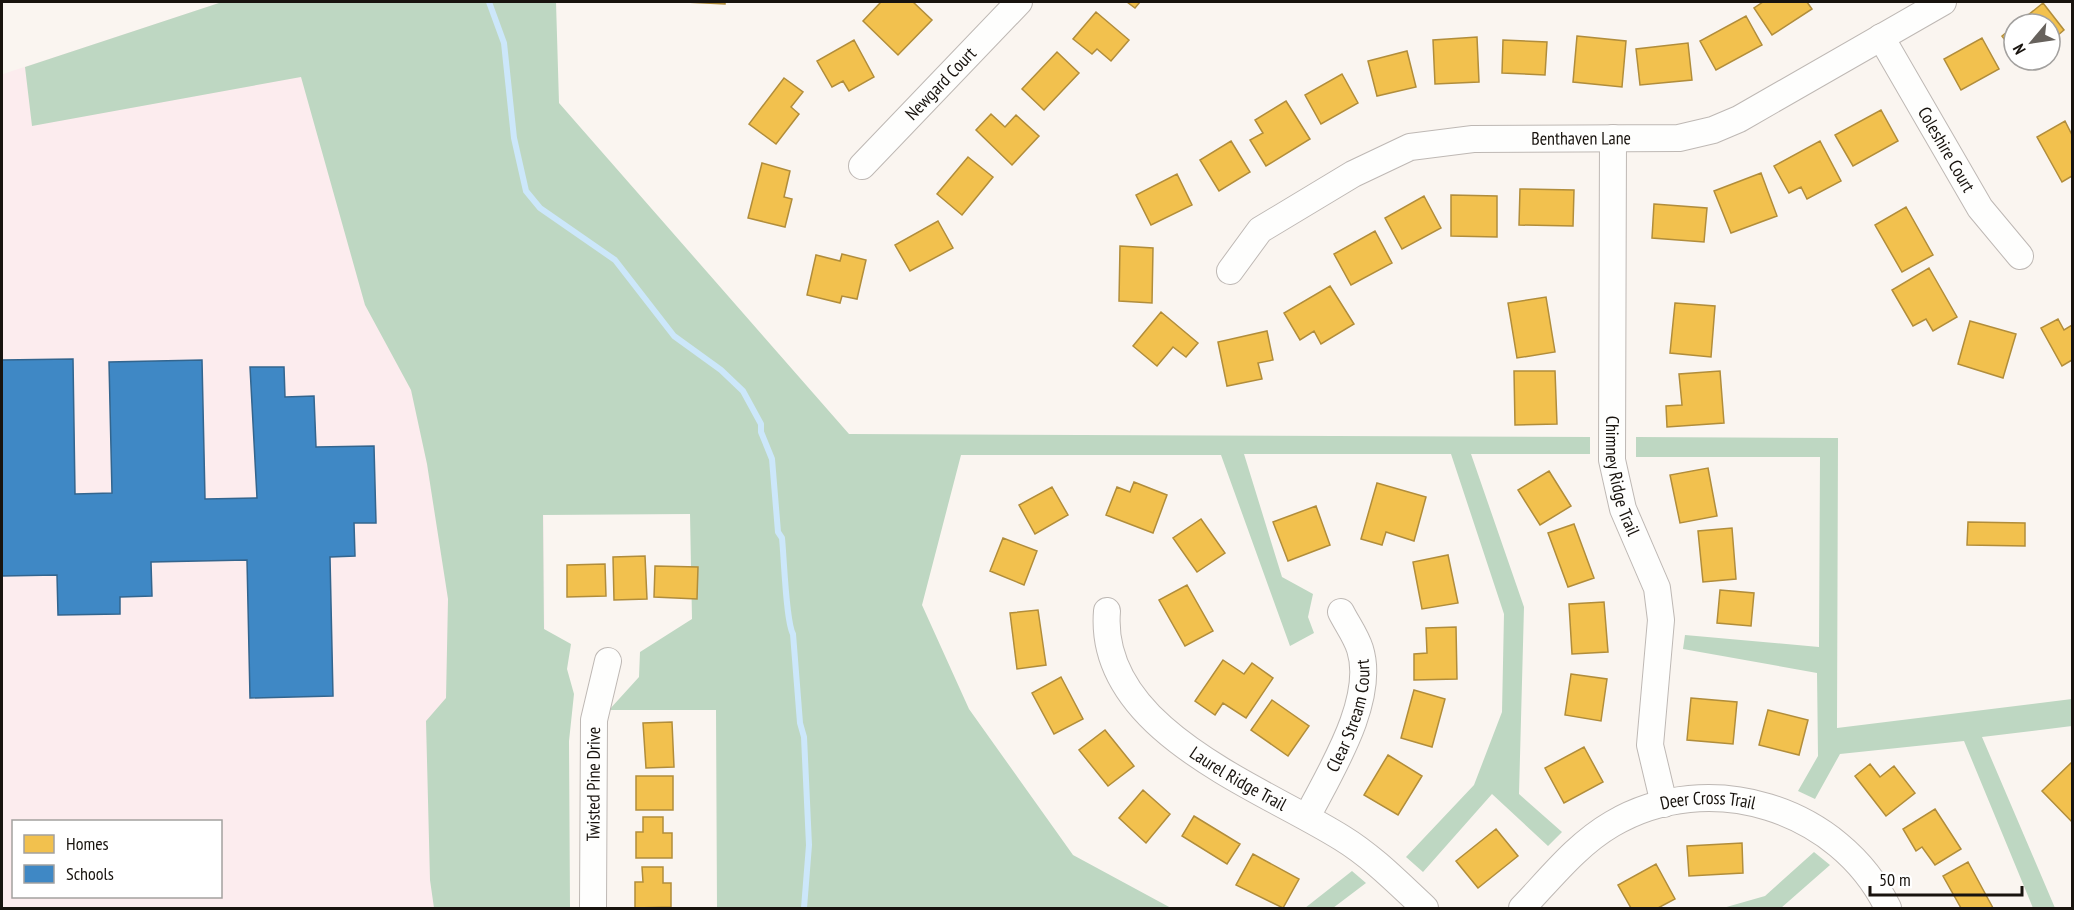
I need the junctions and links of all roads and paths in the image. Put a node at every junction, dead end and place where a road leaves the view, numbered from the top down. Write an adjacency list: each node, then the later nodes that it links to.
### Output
1 (1019, 2): 5 (street, Newgard Court)
2 (1943, 2): 3 (street, Benthaven Lane)
3 (1881, 37): 4 (street, Benthaven Lane); 6 (street, Coleshire Court)
4 (1613, 138): 7 (street, Benthaven Lane); 11 (street, Chimney Ridge Trail)
5 (862, 166)
6 (2020, 256)
7 (1230, 271)
8 (1107, 611): 12 (street, Laurel Ridge Trail)
9 (1341, 612): 12 (street, Clear Stream Court)
10 (608, 661): 13 (street, Twisted Pine Drive)
11 (1664, 804): 15 (street, Deer Cross Trail); 16 (street, Deer Cross Trail)
12 (1307, 817): 14 (street, Laurel Ridge Trail)
13 (593, 909)
14 (1425, 909)
15 (1522, 909)
16 (1888, 909)

